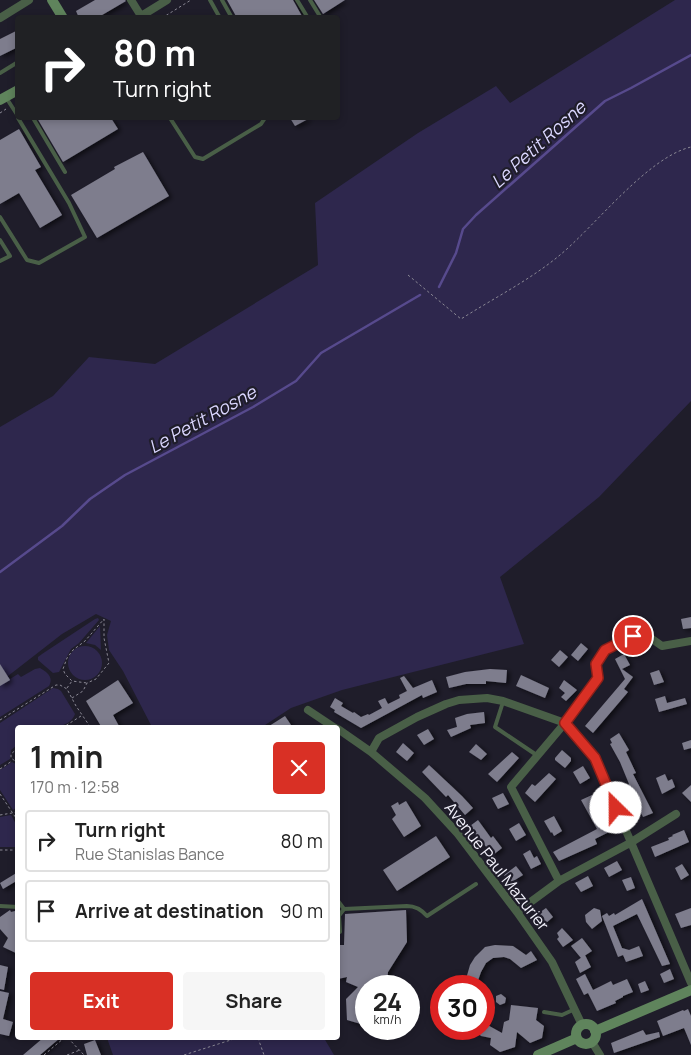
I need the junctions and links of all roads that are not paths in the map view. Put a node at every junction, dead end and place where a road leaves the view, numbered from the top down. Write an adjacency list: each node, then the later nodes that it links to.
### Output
1 (29, 0): 16 (street)
2 (52, 0): 9 (street)
3 (131, 0): 10 (street)
4 (167, 0): 11 (street)
5 (210, 0): 12 (lane)
6 (222, 0): 13 (lane)
7 (297, 0): 14 (lane)
8 (310, 0): 15 (lane)
9 (61, 15)
10 (138, 15)
11 (142, 15)
12 (218, 15)
13 (230, 15)
14 (306, 15)
15 (319, 15)
16 (0, 18)
17 (15, 64): 18 (lane)
18 (0, 73)
19 (15, 91): 20 (street)
20 (3, 98): 21 (lane)
21 (15, 113)
22 (20, 120): 27 (lane)
23 (34, 120): 26 (lane)
24 (171, 120): 25 (lane)
25 (264, 120)
26 (65, 172)
27 (0, 217)
28 (0, 240): 29 (lane)
29 (0, 261)
30 (691, 641): 33 (street)
31 (503, 701): 33 (street); 36 (street); 37 (lane)
32 (308, 710): 34 (street, Avenue Paul Mazurier)
33 (565, 723): 37 (street); 39 (street)
34 (331, 725)
35 (340, 731): 36 (street, Avenue Paul Mazurier)
36 (371, 752): 46 (street, Avenue Paul Mazurier)
37 (538, 756): 40 (street)
38 (676, 814): 39 (street)
39 (630, 843): 40 (street); 48 (street)
40 (559, 881): 46 (street)
41 (476, 884): 45 (lane)
42 (340, 904): 45 (lane)
43 (0, 906): 44 (lane)
44 (15, 907)
45 (344, 909): 47 (lane)
46 (517, 912): 50 (street, Avenue Paul Mazurier)
47 (340, 914)
48 (691, 983)
49 (691, 990): 53 (street)
50 (575, 1009): 51 (lane); 52 (street, Avenue Paul Mazurier)
51 (544, 1012)
52 (582, 1025): 53 (street); 54 (street)
53 (595, 1031): 55 (street)
54 (577, 1038): 55 (street); 56 (street)
55 (592, 1042): 57 (street)
56 (538, 1055)
57 (600, 1055)

